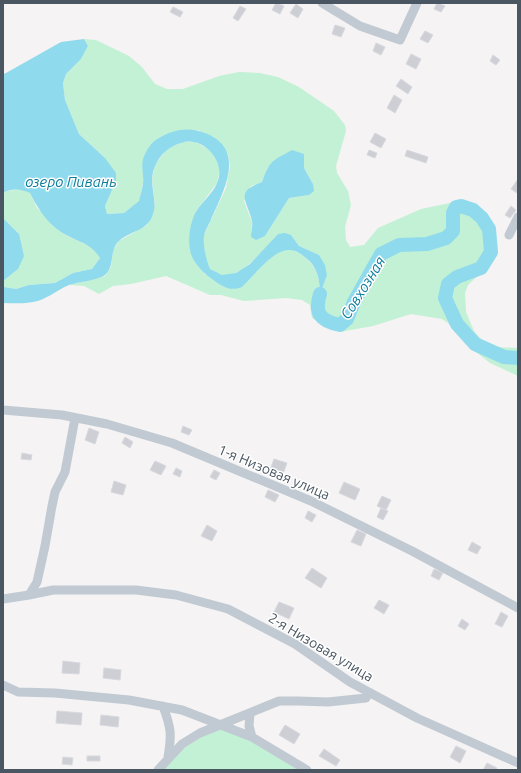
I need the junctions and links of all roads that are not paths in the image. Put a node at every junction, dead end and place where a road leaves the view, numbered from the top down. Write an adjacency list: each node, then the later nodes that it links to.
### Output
1 (322, 3): 2 (street)
2 (417, 3)
3 (518, 217): 4 (street)
4 (509, 235)
5 (3, 410): 6 (street, 1-я Низовая улица)
6 (75, 418): 7 (street); 9 (street, 1-я Низовая улица)
7 (29, 594): 8 (street, 2-я Низовая улица); 11 (street, 2-я Низовая улица)
8 (3, 599)
9 (518, 608)
10 (3, 685): 12 (street)
11 (369, 692): 13 (street); 17 (street, 2-я Низовая улица)
12 (163, 706): 14 (street); 16 (street)
13 (250, 714): 14 (street); 15 (street)
14 (222, 725): 15 (street); 16 (street)
15 (252, 737): 19 (street)
16 (168, 757): 18 (street)
17 (518, 763)
18 (158, 770)
19 (307, 770)

